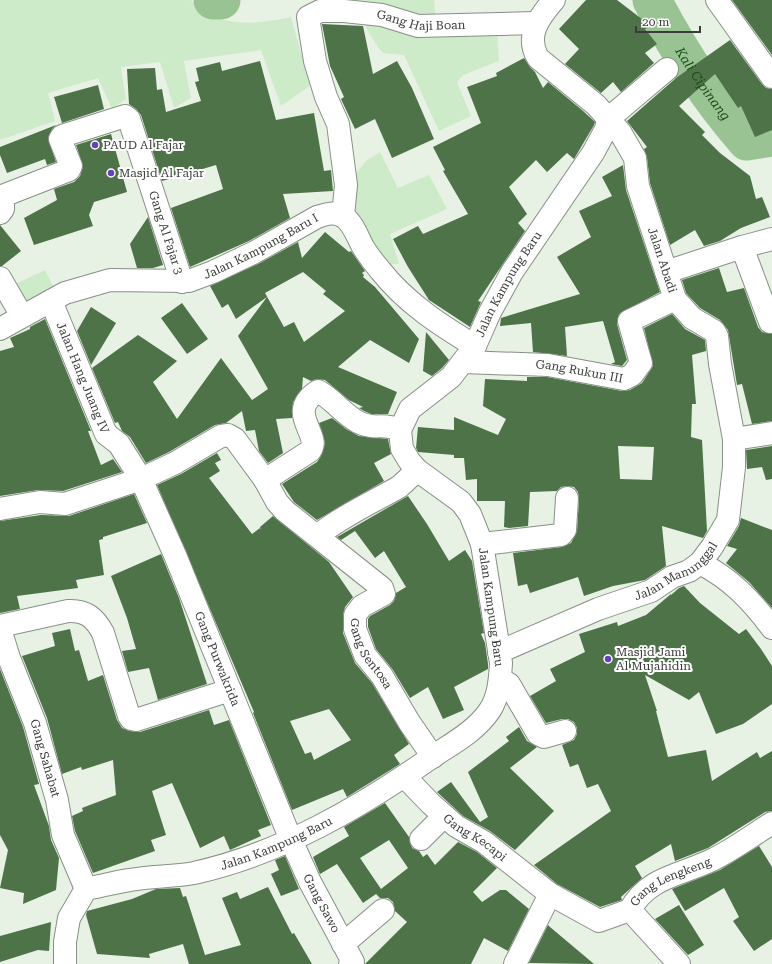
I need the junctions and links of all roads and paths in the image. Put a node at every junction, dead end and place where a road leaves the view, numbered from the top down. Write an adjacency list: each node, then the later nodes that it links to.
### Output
1 (554, 0): 3 (street)
2 (717, 0): 5 (street)
3 (536, 23): 6 (street, Jalan Abadi); 8 (street, Gang Haji Boan)
4 (667, 69): 6 (street)
5 (772, 77)
6 (608, 120): 11 (street, Jalan Abadi); 19 (street, Jalan Kampung Baru)
7 (0, 213): 13 (street, Gang Al Fajar 3)
8 (343, 216): 13 (street, Jalan Kampung Baru I); 19 (street)
9 (772, 239): 10 (street)
10 (742, 247): 11 (street); 17 (street)
11 (666, 272): 14 (street, Jalan Abadi)
12 (0, 278): 16 (street)
13 (182, 282): 15 (street, Jalan Kampung Baru I)
14 (675, 299): 19 (street, Gang Rukun III); 22 (street, Jalan Abadi)
15 (51, 301): 16 (street, Jalan Kampung Baru I); 24 (street, Jalan Hang Juang IV)
16 (22, 316): 18 (street, Jalan Kampung Baru I)
17 (770, 322)
18 (0, 329)
19 (469, 354): 20 (street, Jalan Kampung Baru)
20 (400, 430): 23 (street, Jalan Kampung Baru); 25 (street)
21 (772, 433): 22 (street)
22 (734, 439): 30 (street, Jalan Manunggal)
23 (417, 470): 28 (street); 29 (street, Jalan Kampung Baru)
24 (141, 479): 25 (street); 27 (street); 36 (street, Gang Purwakrida)
25 (265, 480): 28 (street, Gang Sentosa)
26 (568, 498): 29 (street)
27 (0, 510)
28 (317, 536): 38 (street, Gang Sentosa)
29 (482, 544): 34 (street, Jalan Kampung Baru)
30 (700, 563): 31 (street); 34 (street, Jalan Manunggal)
31 (769, 617)
32 (0, 626): 36 (street)
33 (0, 629): 44 (street, Gang Sahabat)
34 (499, 652): 35 (street, Jalan Kampung Baru)
35 (500, 679): 37 (street); 38 (street, Jalan Kampung Baru)
36 (230, 690): 43 (street, Gang Purwakrida)
37 (565, 731)
38 (433, 757): 39 (street, Jalan Kampung Baru)
39 (405, 777): 40 (street, Gang Kecapi); 43 (street, Jalan Kampung Baru)
40 (444, 816): 42 (street); 45 (street, Gang Kecapi)
41 (772, 823): 47 (street, Gang Lengkeng)
42 (421, 839)
43 (291, 840): 44 (street, Jalan Kampung Baru); 48 (street, Gang Sawo)
44 (86, 889): 49 (street)
45 (550, 894): 47 (street, Gang Lengkeng); 50 (street)
46 (383, 910): 48 (street)
47 (630, 910): 51 (street)
48 (346, 954)
49 (64, 964)
50 (515, 964)
51 (679, 964)

